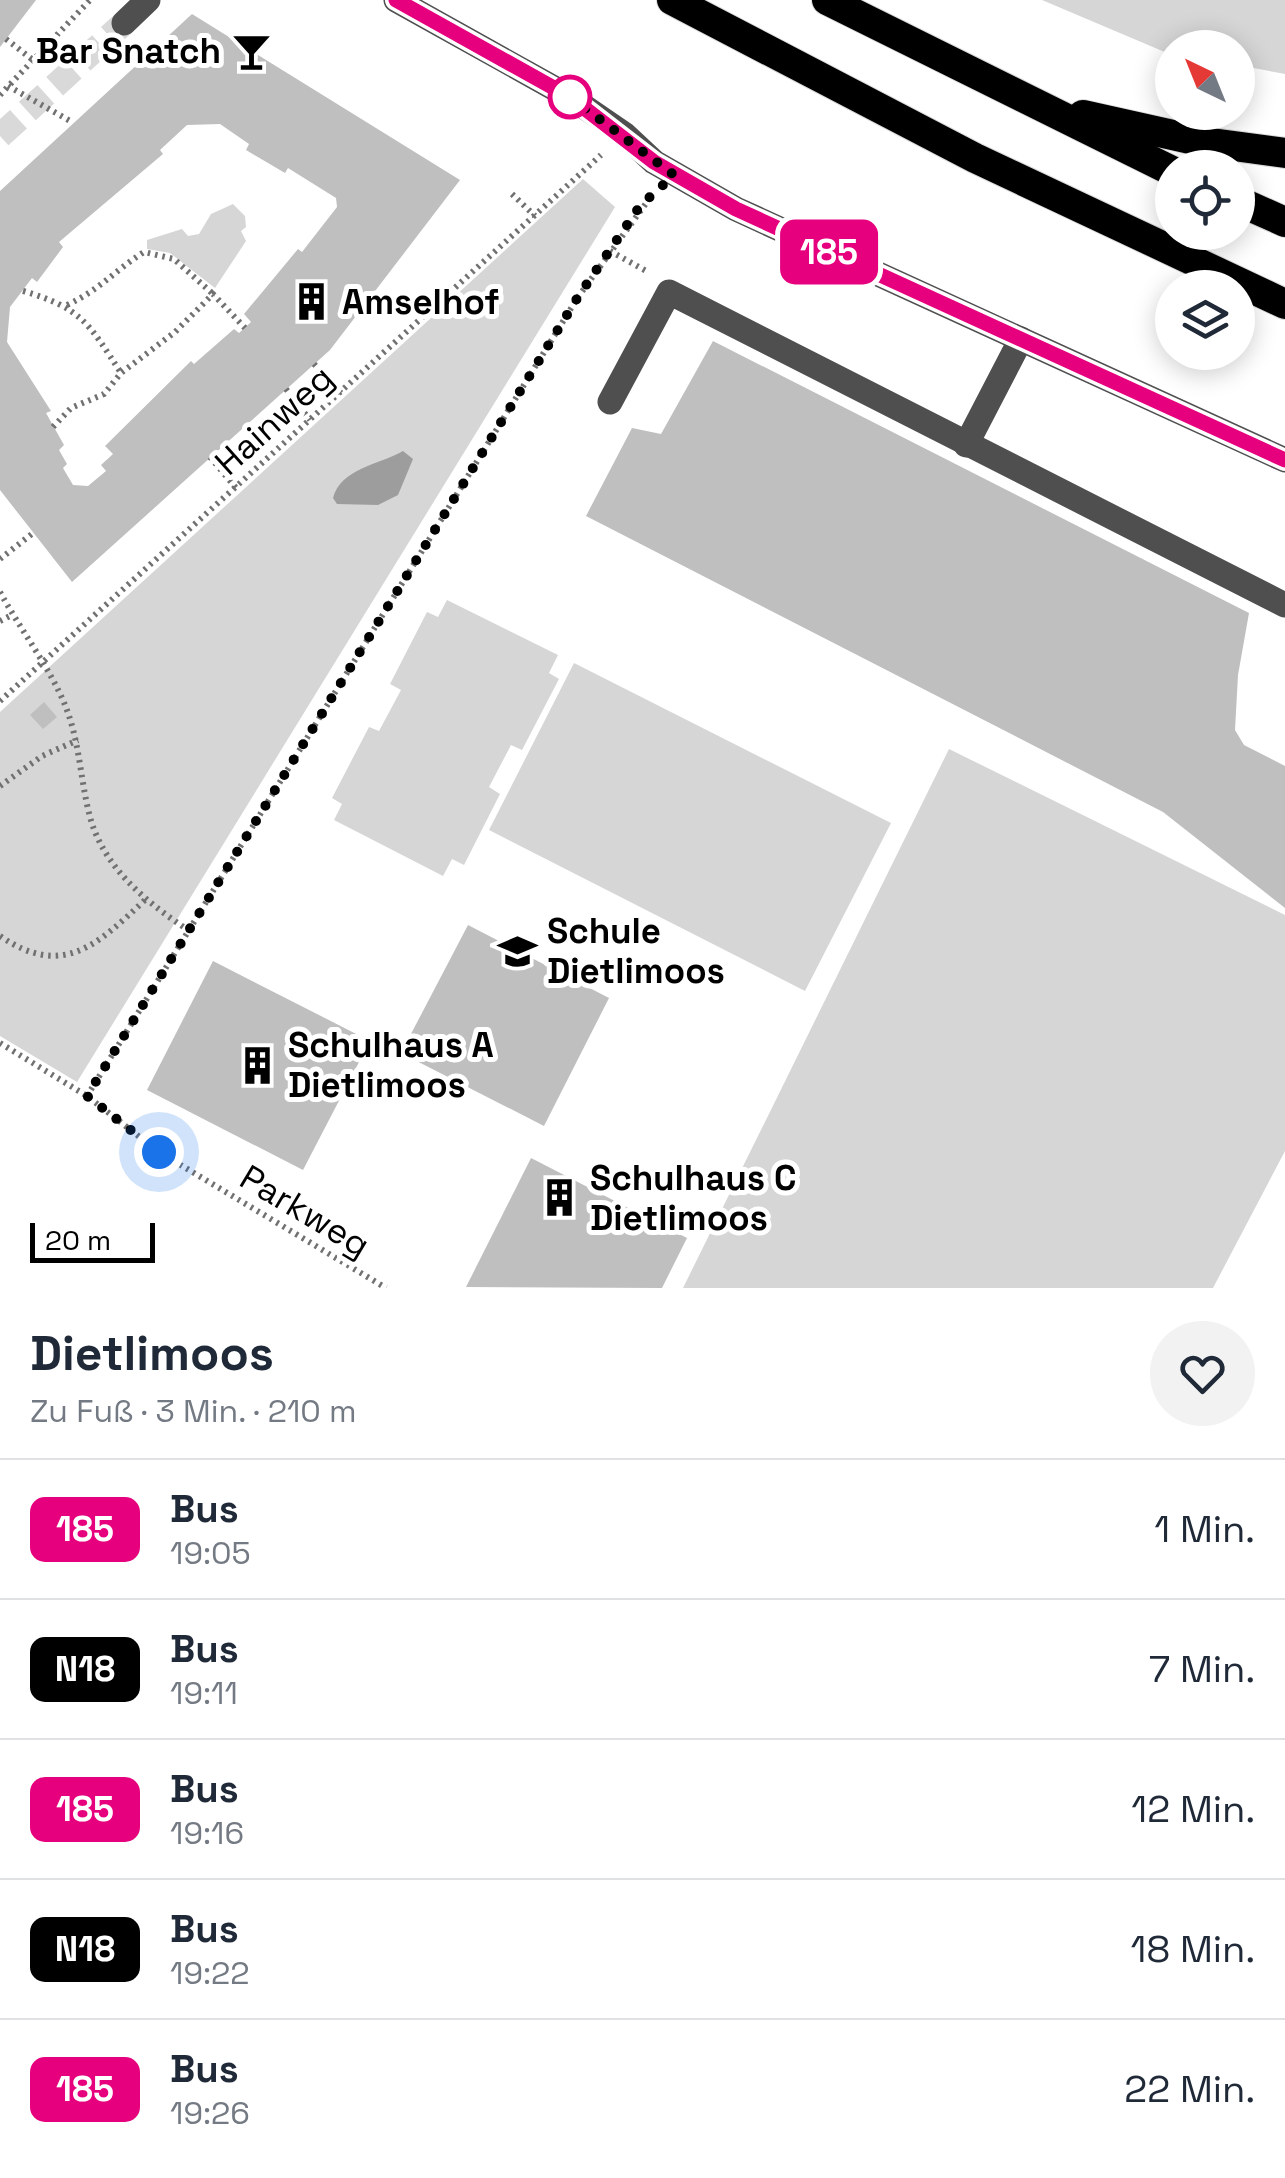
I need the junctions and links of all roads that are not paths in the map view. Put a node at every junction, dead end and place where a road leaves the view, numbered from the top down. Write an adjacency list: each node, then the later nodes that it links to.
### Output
1 (148, 0): 5 (street)
2 (396, 0): 12 (street)
3 (672, 0): 11 (highway)
4 (827, 0): 6 (highway)
5 (124, 22)
6 (1027, 102): 7 (highway); 8 (highway)
7 (1285, 153)
8 (1155, 163)
9 (1255, 208): 10 (highway)
10 (1285, 222)
11 (1285, 304)
12 (1020, 340): 14 (street); 15 (street)
13 (610, 402): 14 (street)
14 (966, 444): 16 (street)
15 (1285, 460)
16 (1285, 605)

